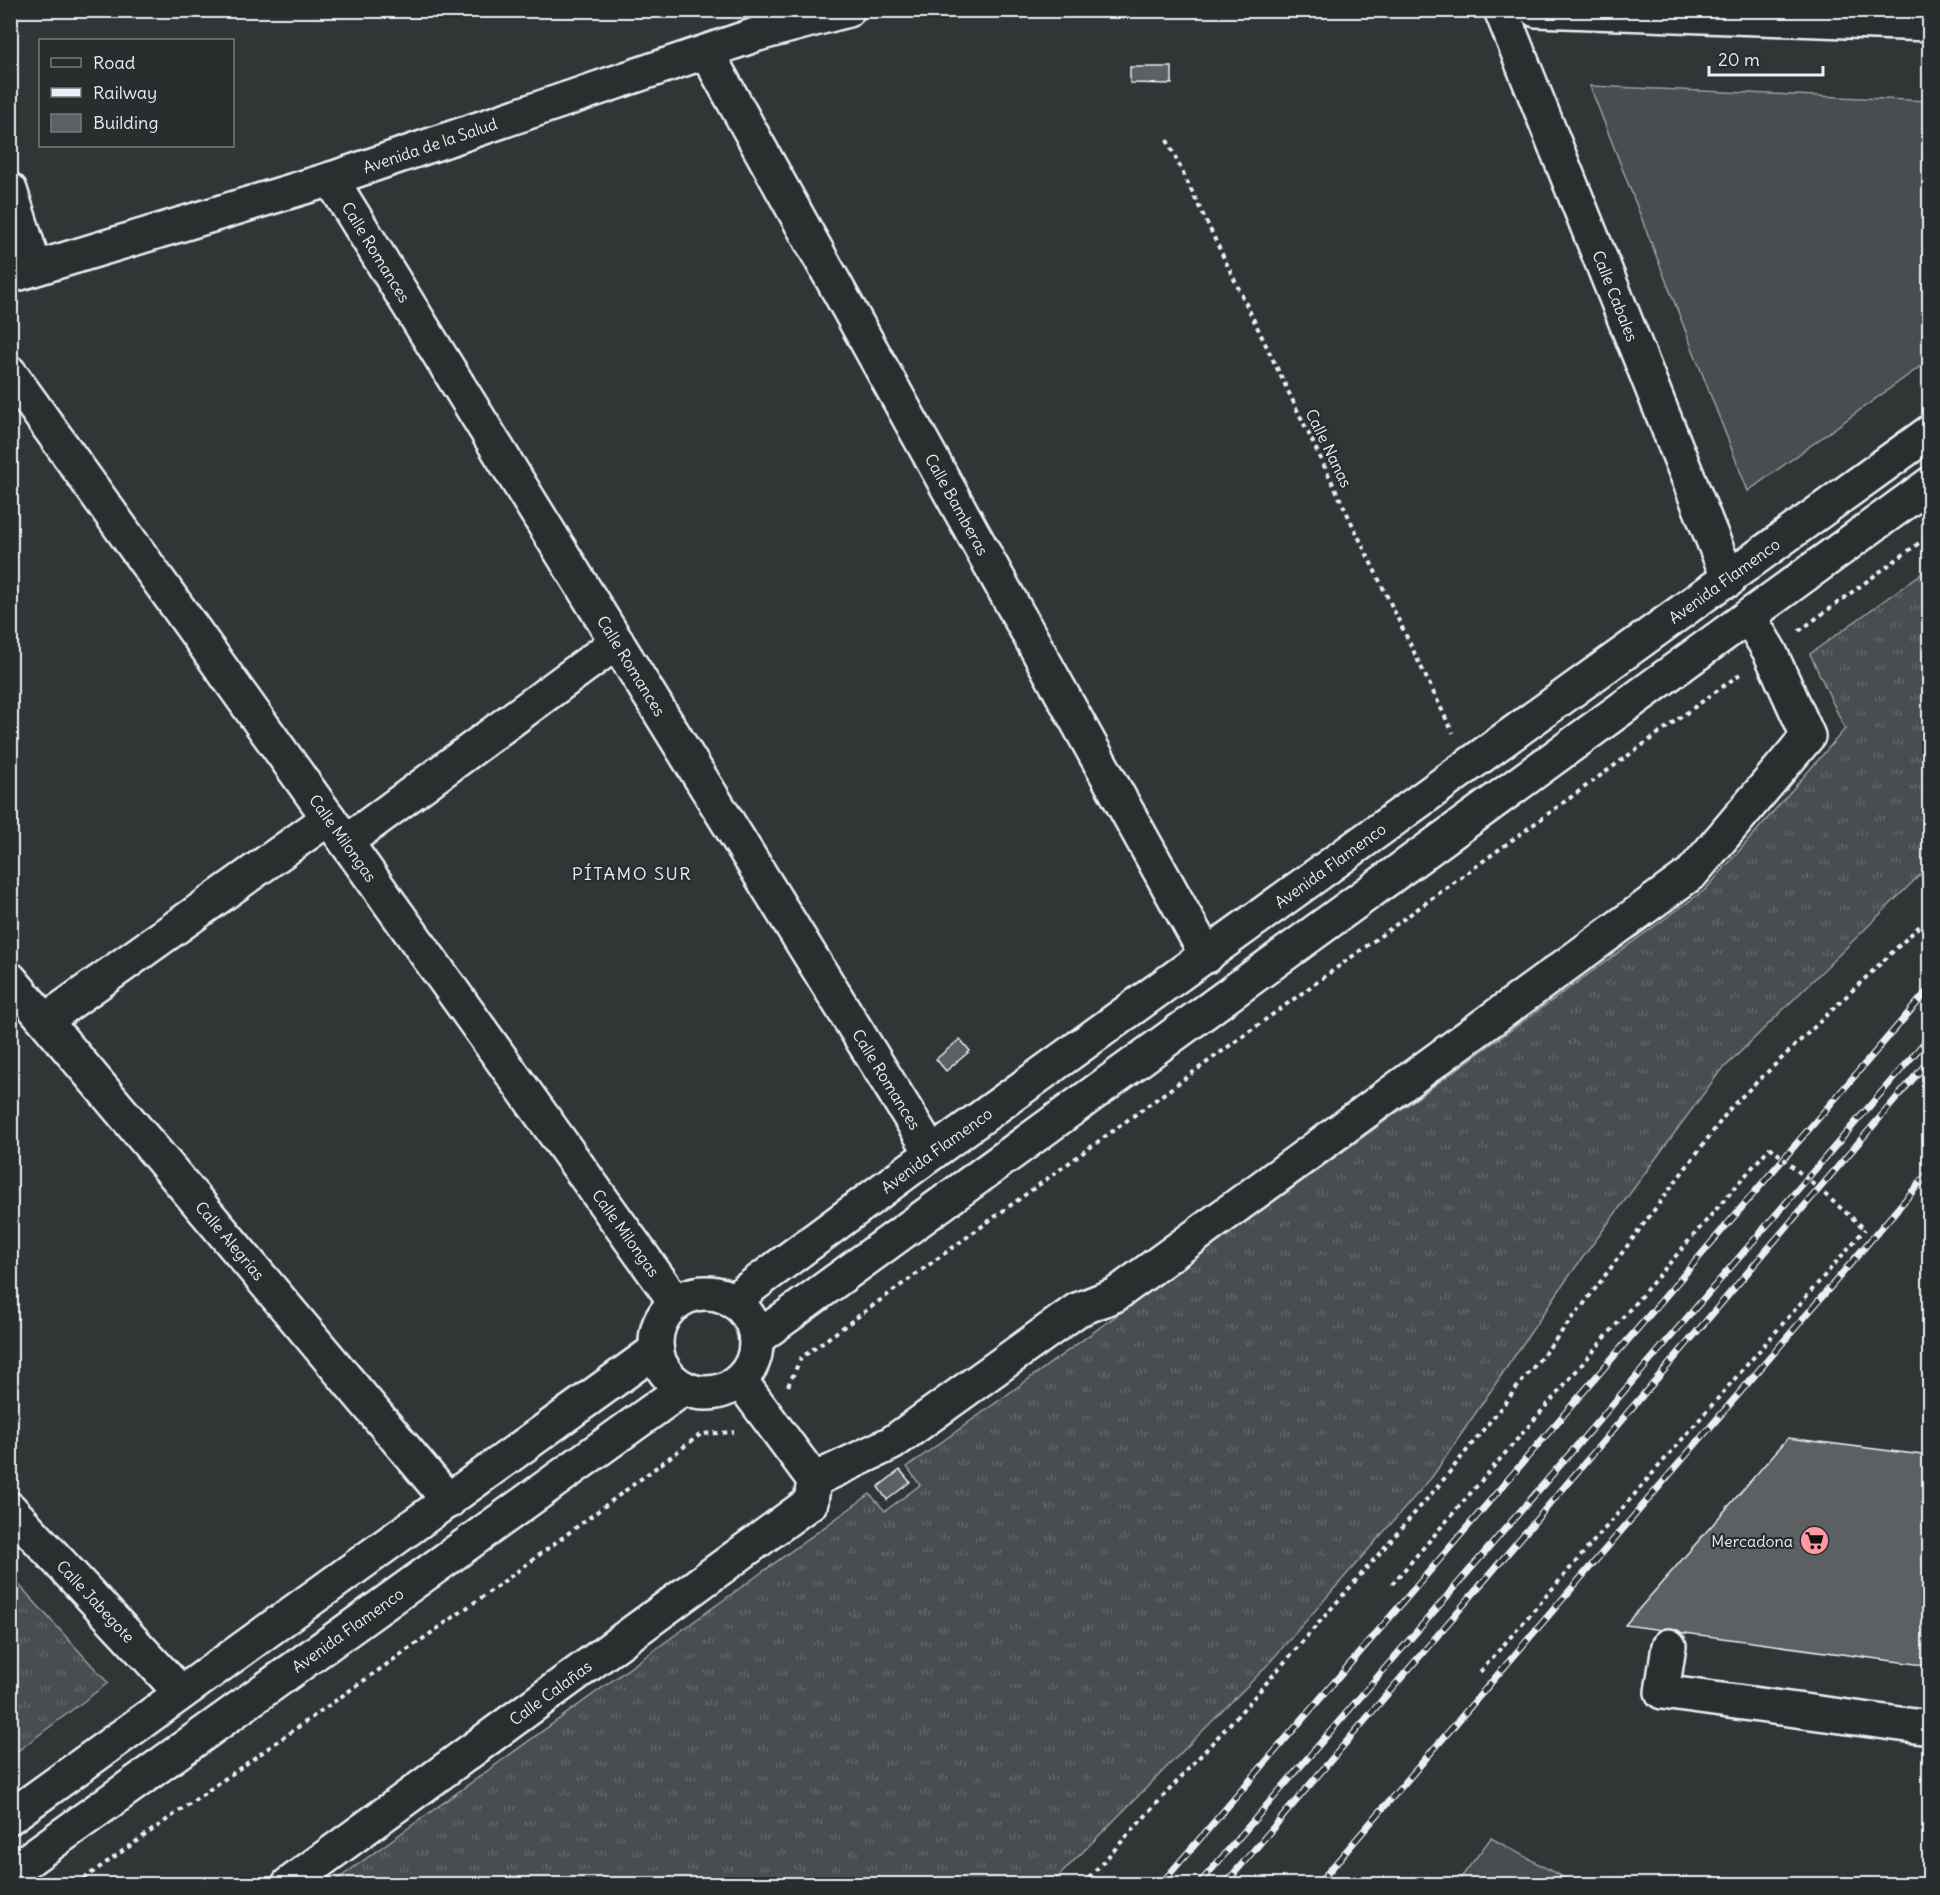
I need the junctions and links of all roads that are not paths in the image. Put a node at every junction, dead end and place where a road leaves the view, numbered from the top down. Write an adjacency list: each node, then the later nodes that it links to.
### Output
1 (848, 10): 4 (street, Avenida de la Salud)
2 (1501, 10): 13 (street, Calle Cabales)
3 (1536, 10): 5 (street)
4 (755, 22): 6 (street, Avenida de la Salud)
5 (1929, 24)
6 (707, 53): 7 (street, Avenida de la Salud); 17 (street, Calle Bamberas)
7 (331, 178): 9 (street, Avenida de la Salud); 15 (street, Calle Romances)
8 (10, 190): 9 (street)
9 (23, 272)
10 (10, 373): 16 (street, Calle Milongas)
11 (1929, 432): 13 (street, Avenida Flamenco)
12 (1929, 484): 14 (street)
13 (1729, 580): 17 (street, Avenida Flamenco)
14 (1749, 617): 23 (street); 27 (street, Calle Calañas)
15 (617, 642): 16 (street); 20 (street, Calle Romances)
16 (337, 830): 19 (street); 22 (street, Calle Milongas)
17 (1207, 956): 20 (street, Avenida Flamenco)
18 (10, 979): 19 (street, Calle Alegrías)
19 (46, 1020): 28 (street, Calle Alegrías)
20 (932, 1153): 21 (street, Avenida Flamenco)
21 (732, 1301): 22 (street); 23 (street)
22 (675, 1303): 24 (street)
23 (756, 1339): 25 (street)
24 (656, 1350): 26 (street); 28 (street)
25 (740, 1380): 26 (street); 27 (street)
26 (684, 1388): 34 (street, Avenida Flamenco)
27 (812, 1491): 35 (street, Calle Calañas)
28 (449, 1502): 31 (street)
29 (10, 1509): 31 (street, Calle Jabegote)
30 (1669, 1646): 32 (street)
31 (181, 1693): 33 (street)
32 (1929, 1728)
33 (10, 1817)
34 (10, 1873)
35 (289, 1884)

